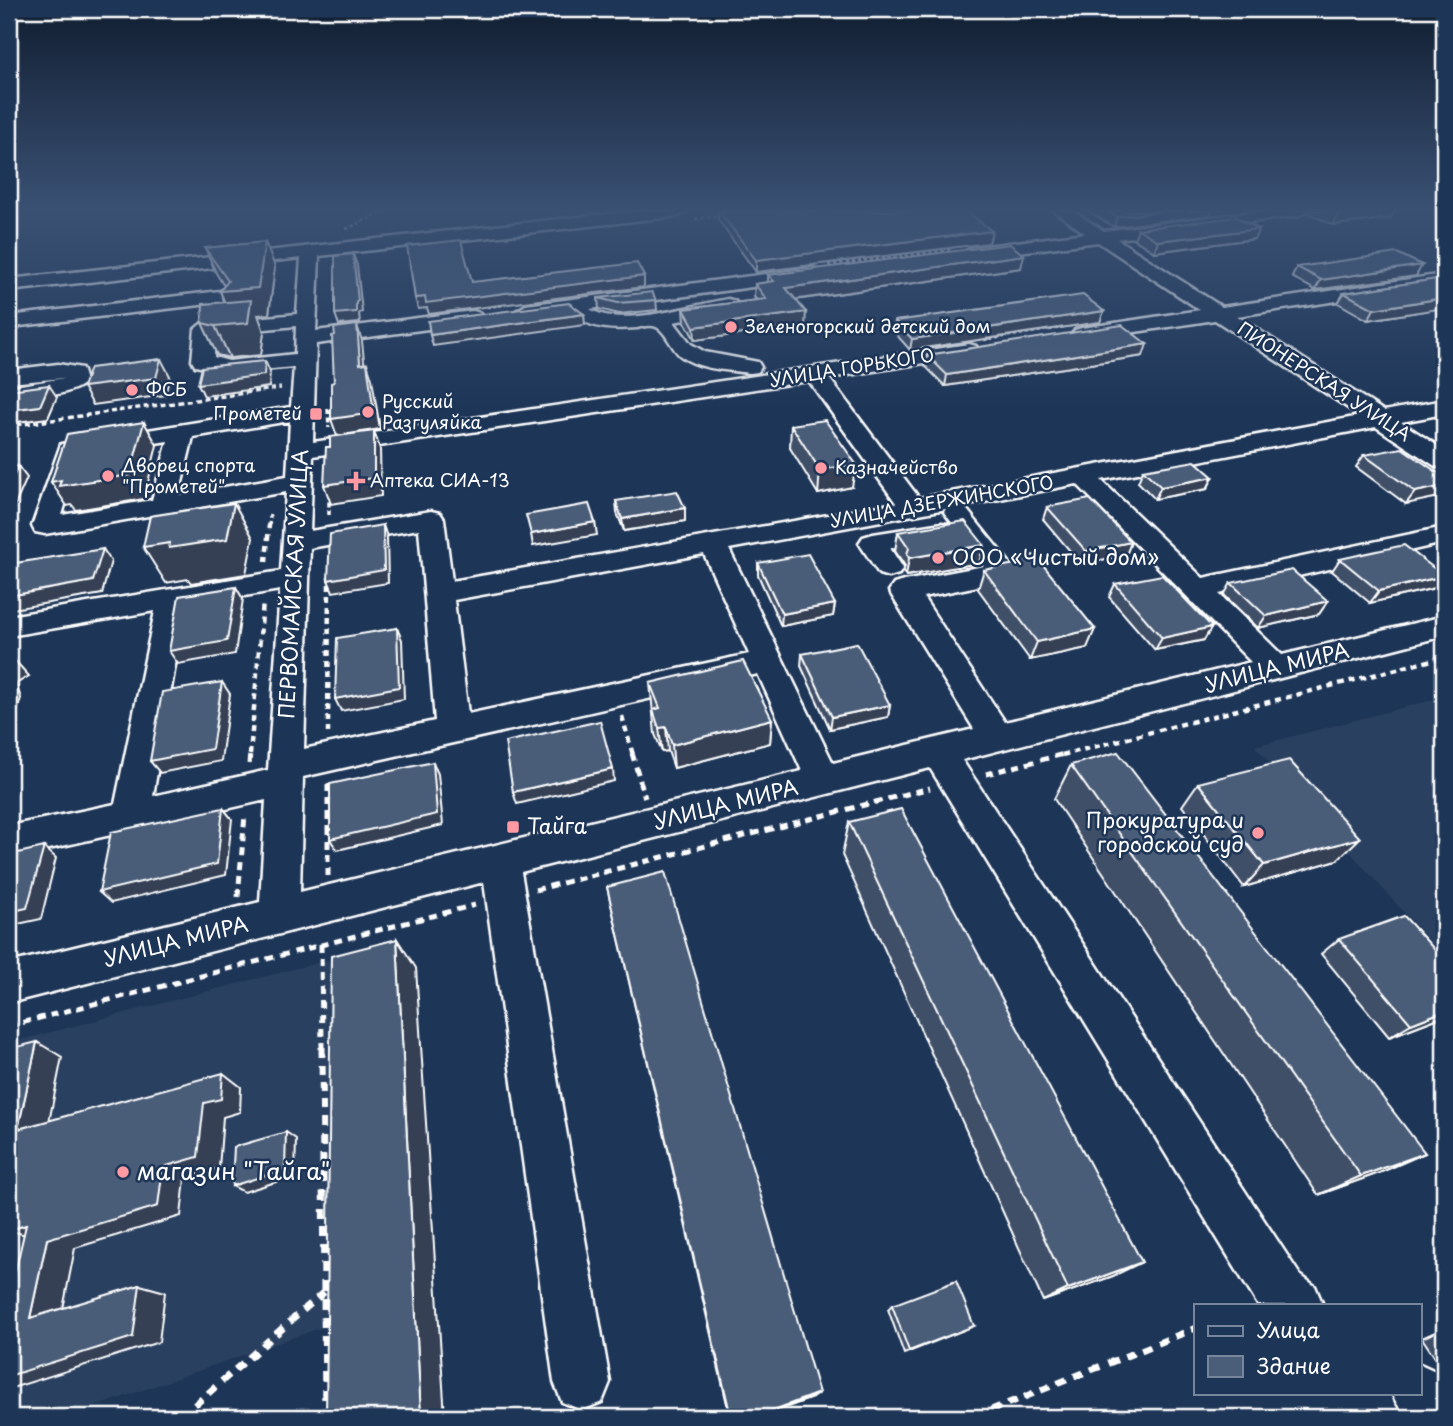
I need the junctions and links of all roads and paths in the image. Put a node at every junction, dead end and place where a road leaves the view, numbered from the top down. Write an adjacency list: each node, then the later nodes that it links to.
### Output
1 (76, 278): 7 (street)
2 (133, 278): 10 (street)
3 (309, 278): 16 (street, ПЕРВОМАЙСКАЯ УЛИЦА)
4 (782, 278): 9 (street)
5 (1164, 278): 11 (street, ПИОНЕРСКАЯ УЛИЦА)
6 (1444, 279): 11 (street)
7 (9, 285)
8 (748, 302): 12 (street)
9 (576, 304): 12 (street); 16 (street)
10 (121, 309): 13 (street); 14 (street)
11 (1218, 313): 15 (street); 29 (street, ПИОНЕРСКАЯ УЛИЦА)
12 (652, 318): 21 (street)
13 (9, 327)
14 (205, 329): 16 (street); 19 (street)
15 (1056, 337)
16 (306, 339): 19 (street); 28 (street, ПЕРВОМАЙСКАЯ УЛИЦА)
17 (735, 343): 21 (street)
18 (989, 347): 22 (street, УЛИЦА ГОРЬКОГО)
19 (228, 368): 20 (street)
20 (184, 372)
21 (755, 374): 22 (street, УЛИЦА ГОРЬКОГО); 32 (street, УЛИЦА ГОРЬКОГО)
22 (815, 374): 38 (street)
23 (9, 376): 25 (street)
24 (281, 388): 30 (path)
25 (9, 394)
26 (328, 400): 32 (path)
27 (1443, 408): 29 (street, УЛИЦА ДЗЕРЖИНСКОГО)
28 (302, 412): 31 (street); 34 (street, ПЕРВОМАЙСКАЯ УЛИЦА)
29 (1380, 419): 33 (street, ПИОНЕРСКАЯ УЛИЦА); 35 (street, УЛИЦА ДЗЕРЖИНСКОГО)
30 (9, 426)
31 (182, 432): 37 (street); 37 (street, УЛИЦА ГОРЬКОГО)
32 (330, 447): 34 (street, УЛИЦА ГОРЬКОГО); 41 (path)
33 (1444, 461)
34 (300, 466): 37 (street, УЛИЦА ГОРЬКОГО); 42 (street, ПЕРВОМАЙСКАЯ УЛИЦА)
35 (1083, 476): 36 (street, УЛИЦА ДЗЕРЖИНСКОГО); 46 (street)
36 (949, 501): 38 (street, УЛИЦА ДЗЕРЖИНСКОГО); 39 (street)
37 (163, 506)
38 (913, 508): 43 (street, УЛИЦА ДЗЕРЖИНСКОГО)
39 (968, 526): 44 (street); 56 (street)
40 (1444, 535): 46 (street)
41 (329, 536): 42 (street); 47 (street); 57 (path)
42 (296, 542): 45 (street, ПЕРВОМАЙСКАЯ УЛИЦА)
43 (713, 544): 47 (street, УЛИЦА ДЗЕРЖИНСКОГО); 52 (street)
44 (889, 568)
45 (294, 578): 48 (street); 59 (street, ПЕРВОМАЙСКАЯ УЛИЦА)
46 (1196, 589): 53 (street)
47 (438, 593): 55 (street)
48 (172, 599): 49 (street); 62 (street)
49 (9, 626)
50 (1444, 626): 53 (street, УЛИЦА МИРА)
51 (1444, 657): 58 (path)
52 (768, 661): 54 (street); 60 (street)
53 (1276, 668): 56 (street, УЛИЦА МИРА)
54 (616, 695): 55 (street); 61 (path)
55 (453, 731): 57 (street)
56 (997, 738): 58 (street, УЛИЦА МИРА)
57 (328, 758): 59 (street); 64 (path)
58 (947, 767): 60 (street, УЛИЦА МИРА); 65 (path); 71 (street)
59 (285, 774): 62 (street); 66 (street, ПЕРВОМАЙСКАЯ УЛИЦА)
60 (824, 780): 65 (street, УЛИЦА МИРА)
61 (645, 799)
62 (131, 816): 63 (street)
63 (9, 842)
64 (327, 876)
65 (503, 879): 66 (street, УЛИЦА МИРА); 67 (path); 73 (street)
66 (279, 916): 68 (street, УЛИЦА МИРА)
67 (321, 944): 69 (path); 70 (path)
68 (9, 983)
69 (9, 1026)
70 (324, 1292): 75 (path); 76 (path)
71 (1295, 1304)
72 (1194, 1329): 77 (path)
73 (582, 1382)
74 (1422, 1393): 78 (street)
75 (181, 1417)
76 (325, 1417)
77 (974, 1417)
78 (1444, 1417)

